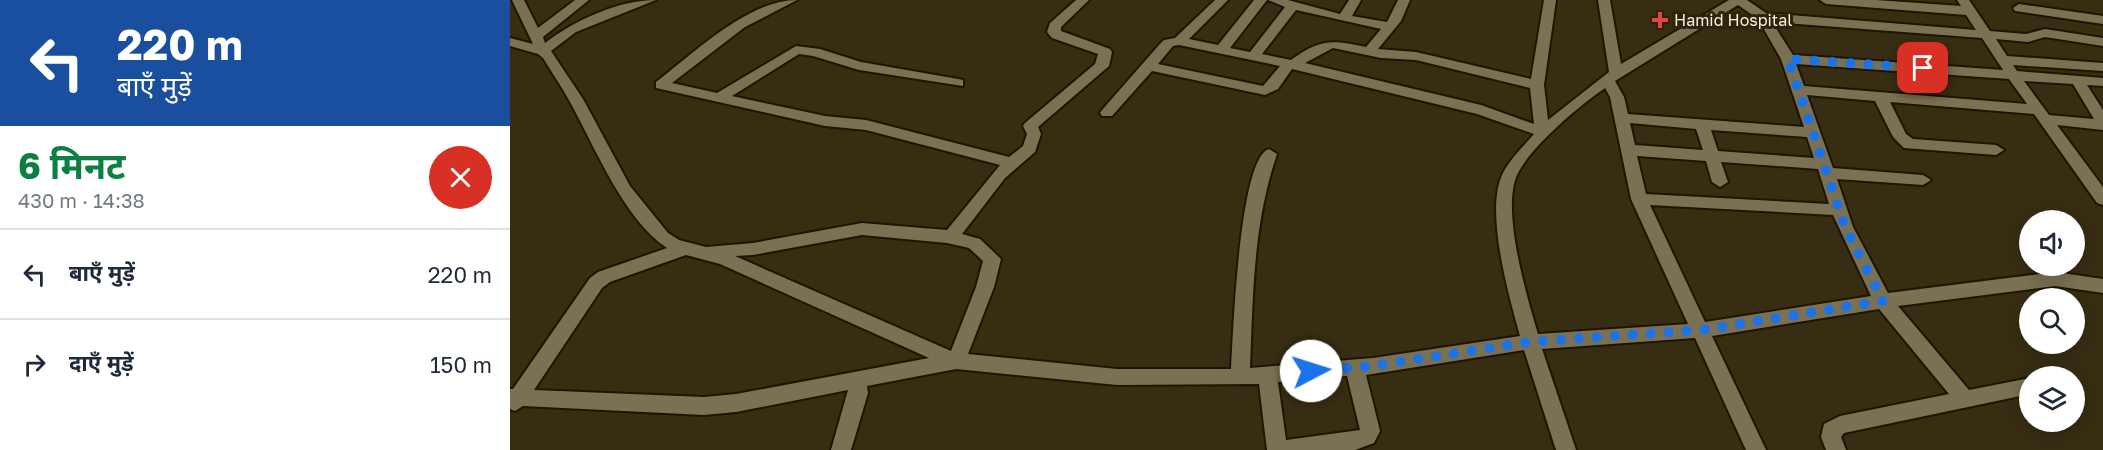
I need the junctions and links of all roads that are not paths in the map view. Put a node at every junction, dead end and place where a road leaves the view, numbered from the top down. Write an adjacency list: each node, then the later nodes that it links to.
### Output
1 (518, 0): 26 (street)
2 (583, 0): 26 (street)
3 (650, 0): 26 (street)
4 (791, 0): 43 (street)
5 (1083, 0): 57 (street)
6 (1222, 0): 24 (street)
7 (1261, 0): 28 (street)
8 (1274, 0): 15 (street)
9 (1355, 0): 20 (street)
10 (1404, 0): 22 (street)
11 (1550, 0): 41 (street)
12 (1604, 0): 37 (street)
13 (1739, 0): 17 (street); 19 (street)
14 (1826, 0): 16 (street)
15 (1293, 4): 20 (street); 30 (street)
16 (1967, 5): 23 (street)
17 (1714, 6): 37 (street)
18 (2019, 8): 21 (street)
19 (1763, 17): 23 (street); 31 (street)
20 (1344, 18): 22 (street)
21 (2103, 20)
22 (1390, 27): 29 (street)
23 (1985, 33): 25 (street); 32 (street)
24 (1179, 41): 28 (street); 34 (street)
25 (2103, 42)
26 (539, 43): 27 (street); 65 (street)
27 (514, 45)
28 (1221, 50): 30 (street)
29 (1369, 52): 33 (street); 41 (street)
30 (1253, 57): 33 (street)
31 (1788, 59): 36 (street); 42 (street)
32 (2003, 60): 35 (street); 36 (street)
33 (1291, 65): 34 (street); 51 (street)
34 (1149, 66): 46 (street)
35 (2103, 66)
36 (2013, 74): 38 (street); 47 (street)
37 (1612, 77): 48 (street); 51 (street)
38 (2077, 80): 39 (street); 45 (street)
39 (2103, 82)
40 (958, 83): 43 (street)
41 (1537, 85): 51 (street)
42 (1799, 90): 44 (street); 52 (street)
43 (720, 97): 57 (street)
44 (1880, 97): 47 (street); 54 (street)
45 (2099, 109): 49 (street)
46 (1107, 113)
47 (2041, 114): 49 (street); 62 (street)
48 (1621, 118): 50 (street); 53 (street)
49 (2103, 123)
50 (1702, 124): 52 (street); 56 (street)
51 (1542, 132): 69 (street)
52 (1813, 133): 58 (street)
53 (1627, 150): 56 (street); 61 (street)
54 (1996, 150)
55 (1269, 154): 73 (street)
56 (1712, 156): 58 (street); 60 (street)
57 (1013, 164): 64 (street)
58 (1825, 168): 59 (street); 63 (street)
59 (1923, 180)
60 (1720, 182)
61 (1639, 199): 63 (street); 68 (street)
62 (2103, 200)
63 (1840, 210): 67 (street)
64 (944, 236): 65 (street); 70 (street)
65 (696, 249): 70 (street); 76 (street)
66 (2103, 286): 67 (street)
67 (1883, 301): 68 (street); 77 (street)
68 (1702, 330): 69 (street); 81 (street)
69 (1529, 342): 71 (street); 80 (street)
70 (956, 361): 73 (street); 74 (street)
71 (1355, 368): 72 (street); 79 (street)
72 (1267, 375): 73 (street); 79 (street)
73 (1240, 377)
74 (856, 380): 76 (street); 78 (street)
75 (2019, 388): 77 (street)
76 (513, 400)
77 (1966, 400): 82 (street)
78 (841, 450)
79 (1277, 450)
80 (1566, 450)
81 (1756, 450)
82 (1836, 450)

